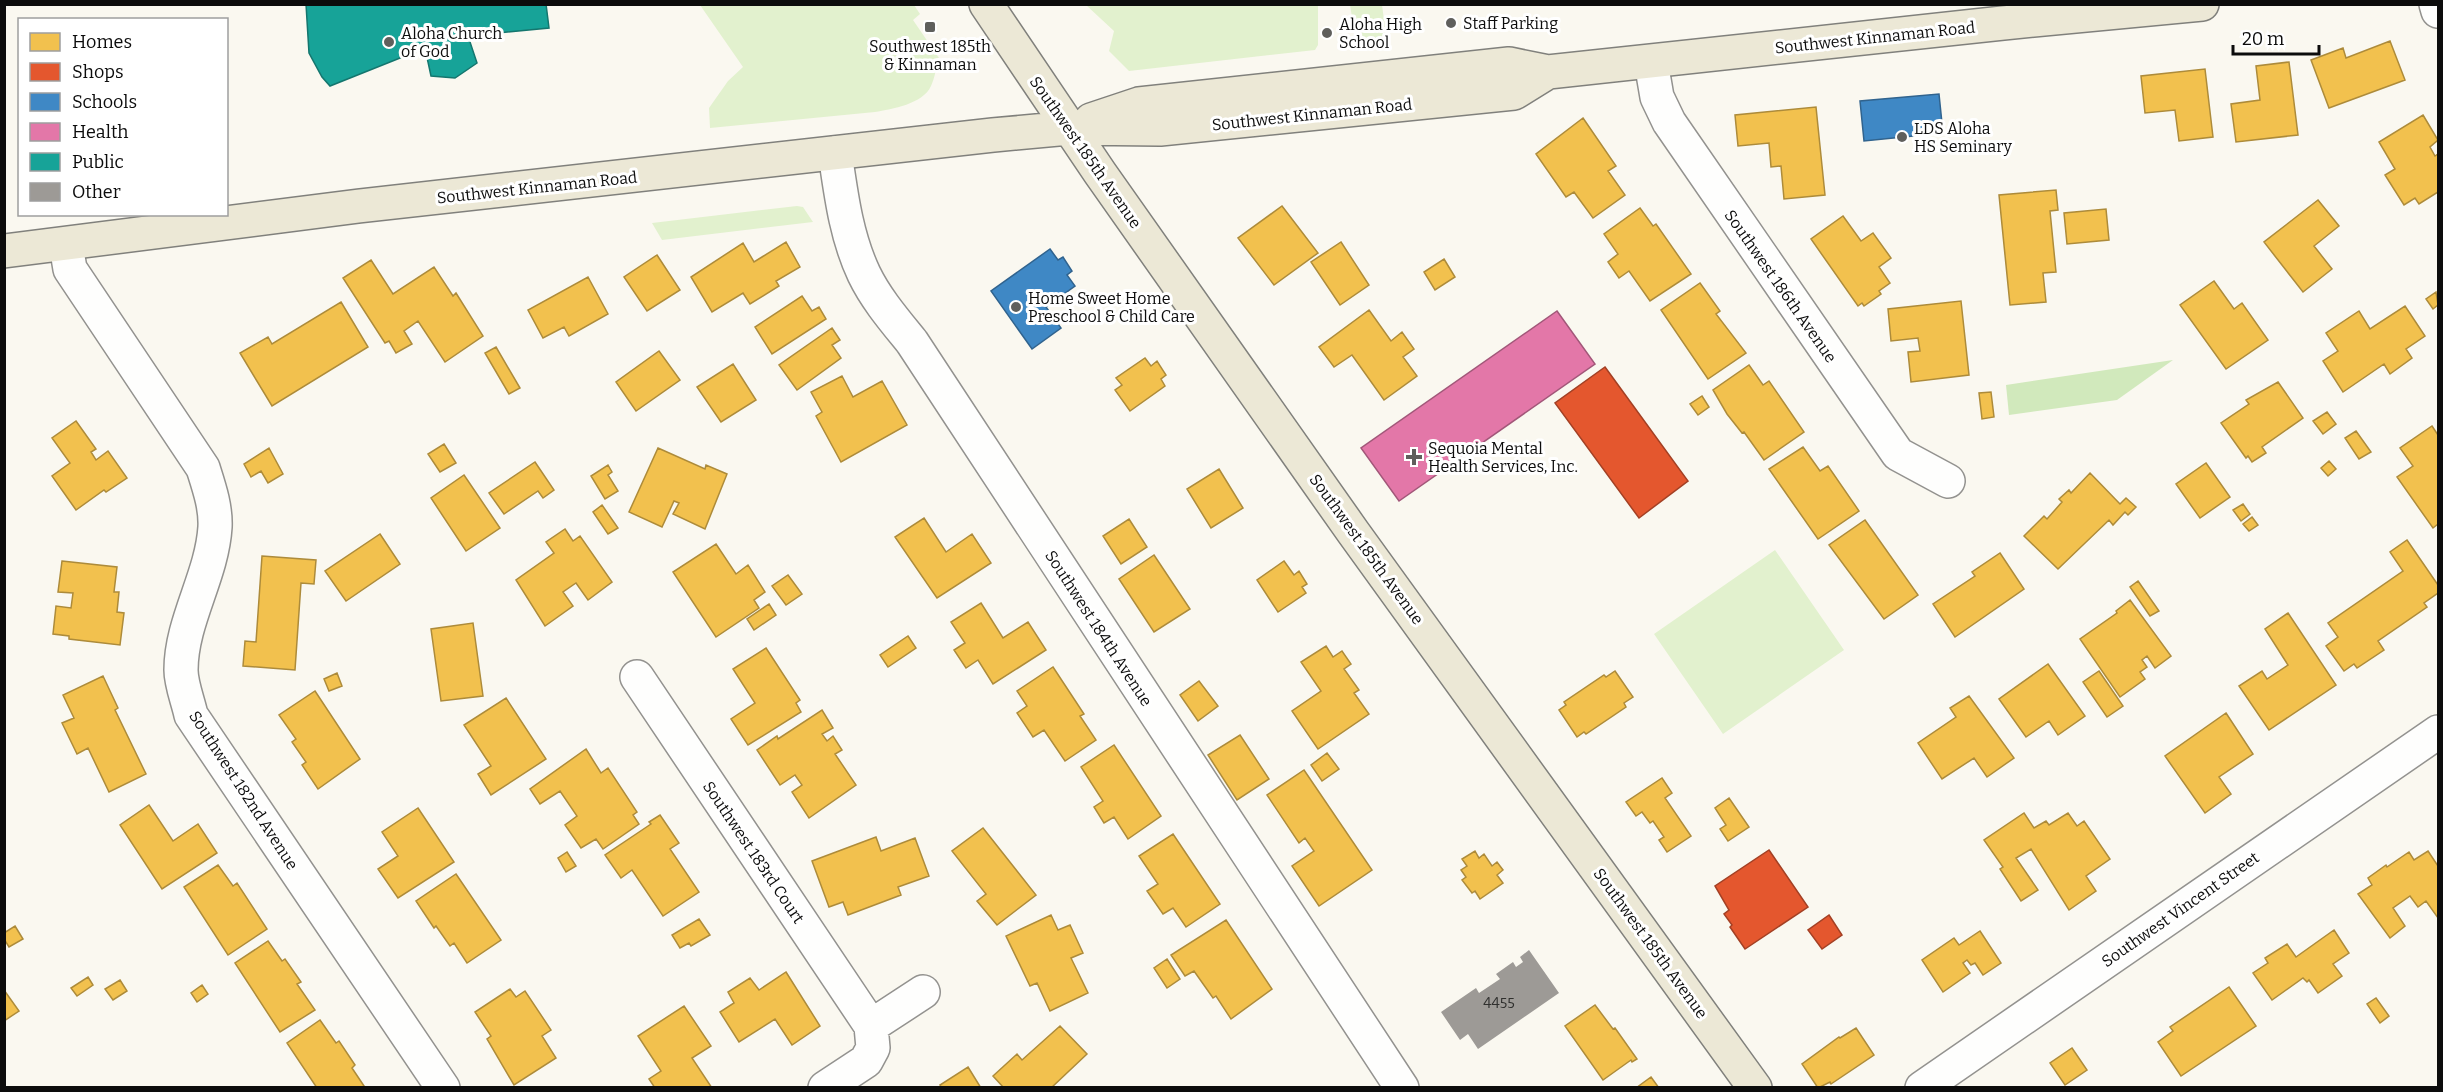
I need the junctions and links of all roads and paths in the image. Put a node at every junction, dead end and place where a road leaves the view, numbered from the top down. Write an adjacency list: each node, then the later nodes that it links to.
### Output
1 (986, 4): 6 (main road, Southwest 185th Avenue)
2 (2202, 4): 5 (main road, Southwest Kinnaman Road)
3 (2436, 4): 4 (street)
4 (2439, 10)
5 (1651, 62): 6 (main road, Southwest Kinnaman Road); 10 (street, Southwest 186th Avenue)
6 (1069, 128): 7 (main road, Southwest Kinnaman Road); 18 (main road, Southwest 185th Avenue)
7 (835, 153): 8 (main road, Southwest Kinnaman Road); 17 (street, Southwest 184th Avenue)
8 (66, 245): 9 (main road, Southwest Kinnaman Road); 15 (street, Southwest 182nd Avenue)
9 (4, 251)
10 (1948, 481)
11 (637, 677): 14 (street, Southwest 183rd Court)
12 (2439, 732): 19 (street, Southwest Vincent Street)
13 (923, 992): 14 (street)
14 (871, 1026): 16 (street)
15 (443, 1088)
16 (825, 1088)
17 (1402, 1088)
18 (1755, 1088)
19 (1922, 1088)

